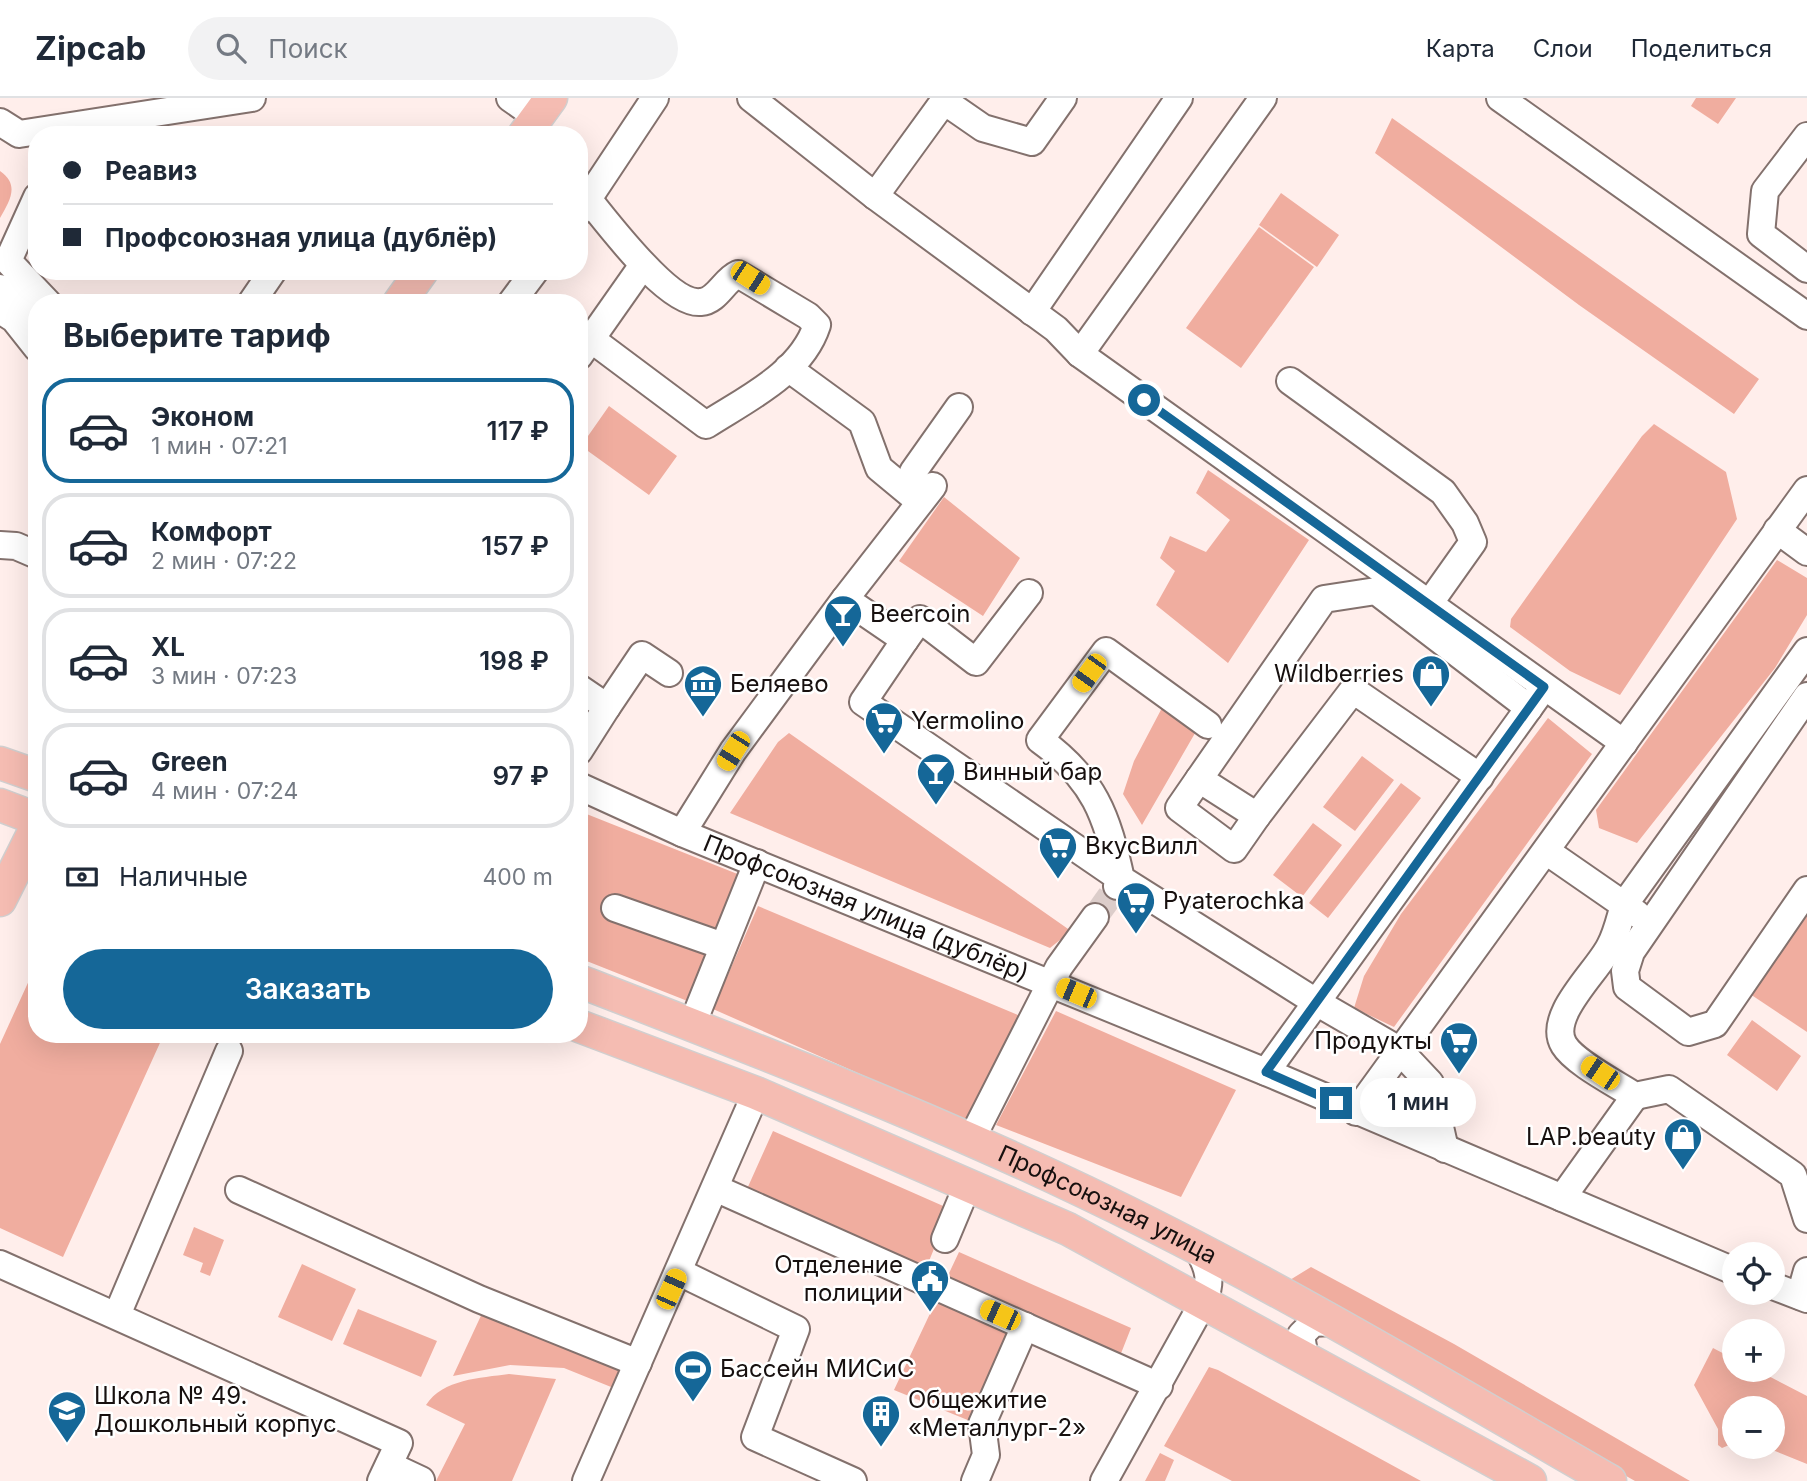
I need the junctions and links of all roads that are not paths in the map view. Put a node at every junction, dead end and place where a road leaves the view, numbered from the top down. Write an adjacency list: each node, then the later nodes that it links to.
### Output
1 (252, 98): 9 (street)
2 (510, 98): 10 (street)
3 (655, 98): 15 (street)
4 (751, 98): 16 (street)
5 (1063, 98): 16 (street)
6 (1179, 98): 24 (street)
7 (1263, 98): 30 (street)
8 (1500, 98): 26 (street)
9 (172, 104): 12 (street)
10 (537, 116)
11 (0, 122): 13 (street)
12 (85, 126)
13 (28, 133)
14 (1807, 136): 20 (street)
15 (588, 193)
16 (875, 196): 24 (street)
17 (588, 207): 19 (street)
18 (28, 217): 22 (street)
19 (643, 265): 28 (street); 31 (street)
20 (1807, 269)
21 (0, 288): 25 (street)
22 (39, 294)
23 (0, 310): 27 (street)
24 (1032, 312): 30 (street)
25 (28, 313)
26 (1807, 316)
27 (28, 337)
28 (588, 343)
29 (588, 349): 31 (street)
30 (1080, 354): 42 (street)
31 (788, 368): 35 (street)
32 (1290, 381): 42 (street)
33 (959, 407): 35 (street)
34 (1807, 490): 36 (street)
35 (922, 494): 41 (street)
36 (1777, 530): 39 (street); 52 (street)
37 (0, 545): 38 (street)
38 (28, 551)
39 (1807, 552)
40 (1029, 593): 43 (street)
41 (845, 599): 43 (street); 61 (street)
42 (1429, 604): 48 (street)
43 (905, 640): 65 (street)
44 (1807, 651): 68 (street)
45 (669, 673): 49 (street)
46 (588, 694): 49 (street)
47 (1807, 696): 71 (street)
48 (1537, 697): 52 (street); 55 (street); 56 (street)
49 (607, 707): 51 (street)
50 (1208, 725): 65 (street)
51 (588, 737)
52 (1624, 743): 63 (street)
53 (0, 763): 54 (main road)
54 (28, 773)
55 (1480, 777): 60 (street); 75 (street)
56 (1199, 779): 60 (street); 60 (street)
57 (588, 790): 61 (street, Профсоюзная улица (дублёр))
58 (0, 805): 59 (main road)
59 (28, 816)
60 (1257, 816)
61 (682, 833): 64 (street, Профсоюзная улица (дублёр))
62 (28, 842): 66 (main road)
63 (1546, 851): 68 (street); 78 (street)
64 (757, 863): 72 (street); 73 (street, Профсоюзная улица (дублёр))
65 (1119, 883): 75 (street)
66 (3, 888)
67 (1807, 890): 71 (street)
68 (1624, 905): 71 (street); 82 (street)
69 (615, 908): 72 (street)
70 (1095, 917): 73 (street)
71 (1651, 923)
72 (723, 946): 76 (street)
73 (1052, 984): 80 (street, Профсоюзная улица (дублёр)); 84 (street)
74 (588, 985): 76 (main road, Профсоюзная улица)
75 (1316, 1002): 78 (street); 80 (street)
76 (692, 1025): 84 (main road, Профсоюзная улица)
77 (588, 1029): 81 (main road, Профсоюзная улица)
78 (1399, 1050): 83 (street); 85 (street)
79 (229, 1051): 100 (street)
80 (1266, 1072): 83 (street, Профсоюзная улица (дублёр))
81 (756, 1093): 86 (street); 87 (main road, Профсоюзная улица)
82 (1636, 1096): 89 (street); 90 (street)
83 (1356, 1112): 85 (street, Профсоюзная улица (дублёр))
84 (971, 1140): 92 (main road, Профсоюзная улица)
85 (1445, 1149): 89 (street, Профсоюзная улица (дублёр))
86 (719, 1173): 96 (street); 102 (street)
87 (968, 1184): 91 (street); 99 (main road, Профсоюзная улица)
88 (239, 1190): 104 (street)
89 (1562, 1198): 94 (street, Профсоюзная улица (дублёр))
90 (1807, 1219)
91 (944, 1239)
92 (1198, 1249): 99 (street); 101 (main road, Профсоюзная улица)
93 (0, 1264): 100 (street)
94 (1722, 1266)
95 (1807, 1271): 98 (street)
96 (679, 1272): 104 (street); 109 (street)
97 (1785, 1291): 98 (street)
98 (1803, 1298)
99 (1204, 1301): 103 (main road, Профсоюзная улица); 105 (street)
100 (117, 1315): 106 (street)
101 (1331, 1322): 103 (street); 113 (main road, Профсоюзная улица)
102 (1025, 1326): 105 (street); 110 (street)
103 (1310, 1361): 112 (main road, Профсоюзная улица)
104 (638, 1363): 108 (street)
105 (1159, 1386): 111 (street)
106 (394, 1452): 107 (street)
107 (421, 1480)
108 (586, 1481)
109 (853, 1481)
110 (975, 1481)
111 (1104, 1481)
112 (1530, 1481)
113 (1610, 1481)

